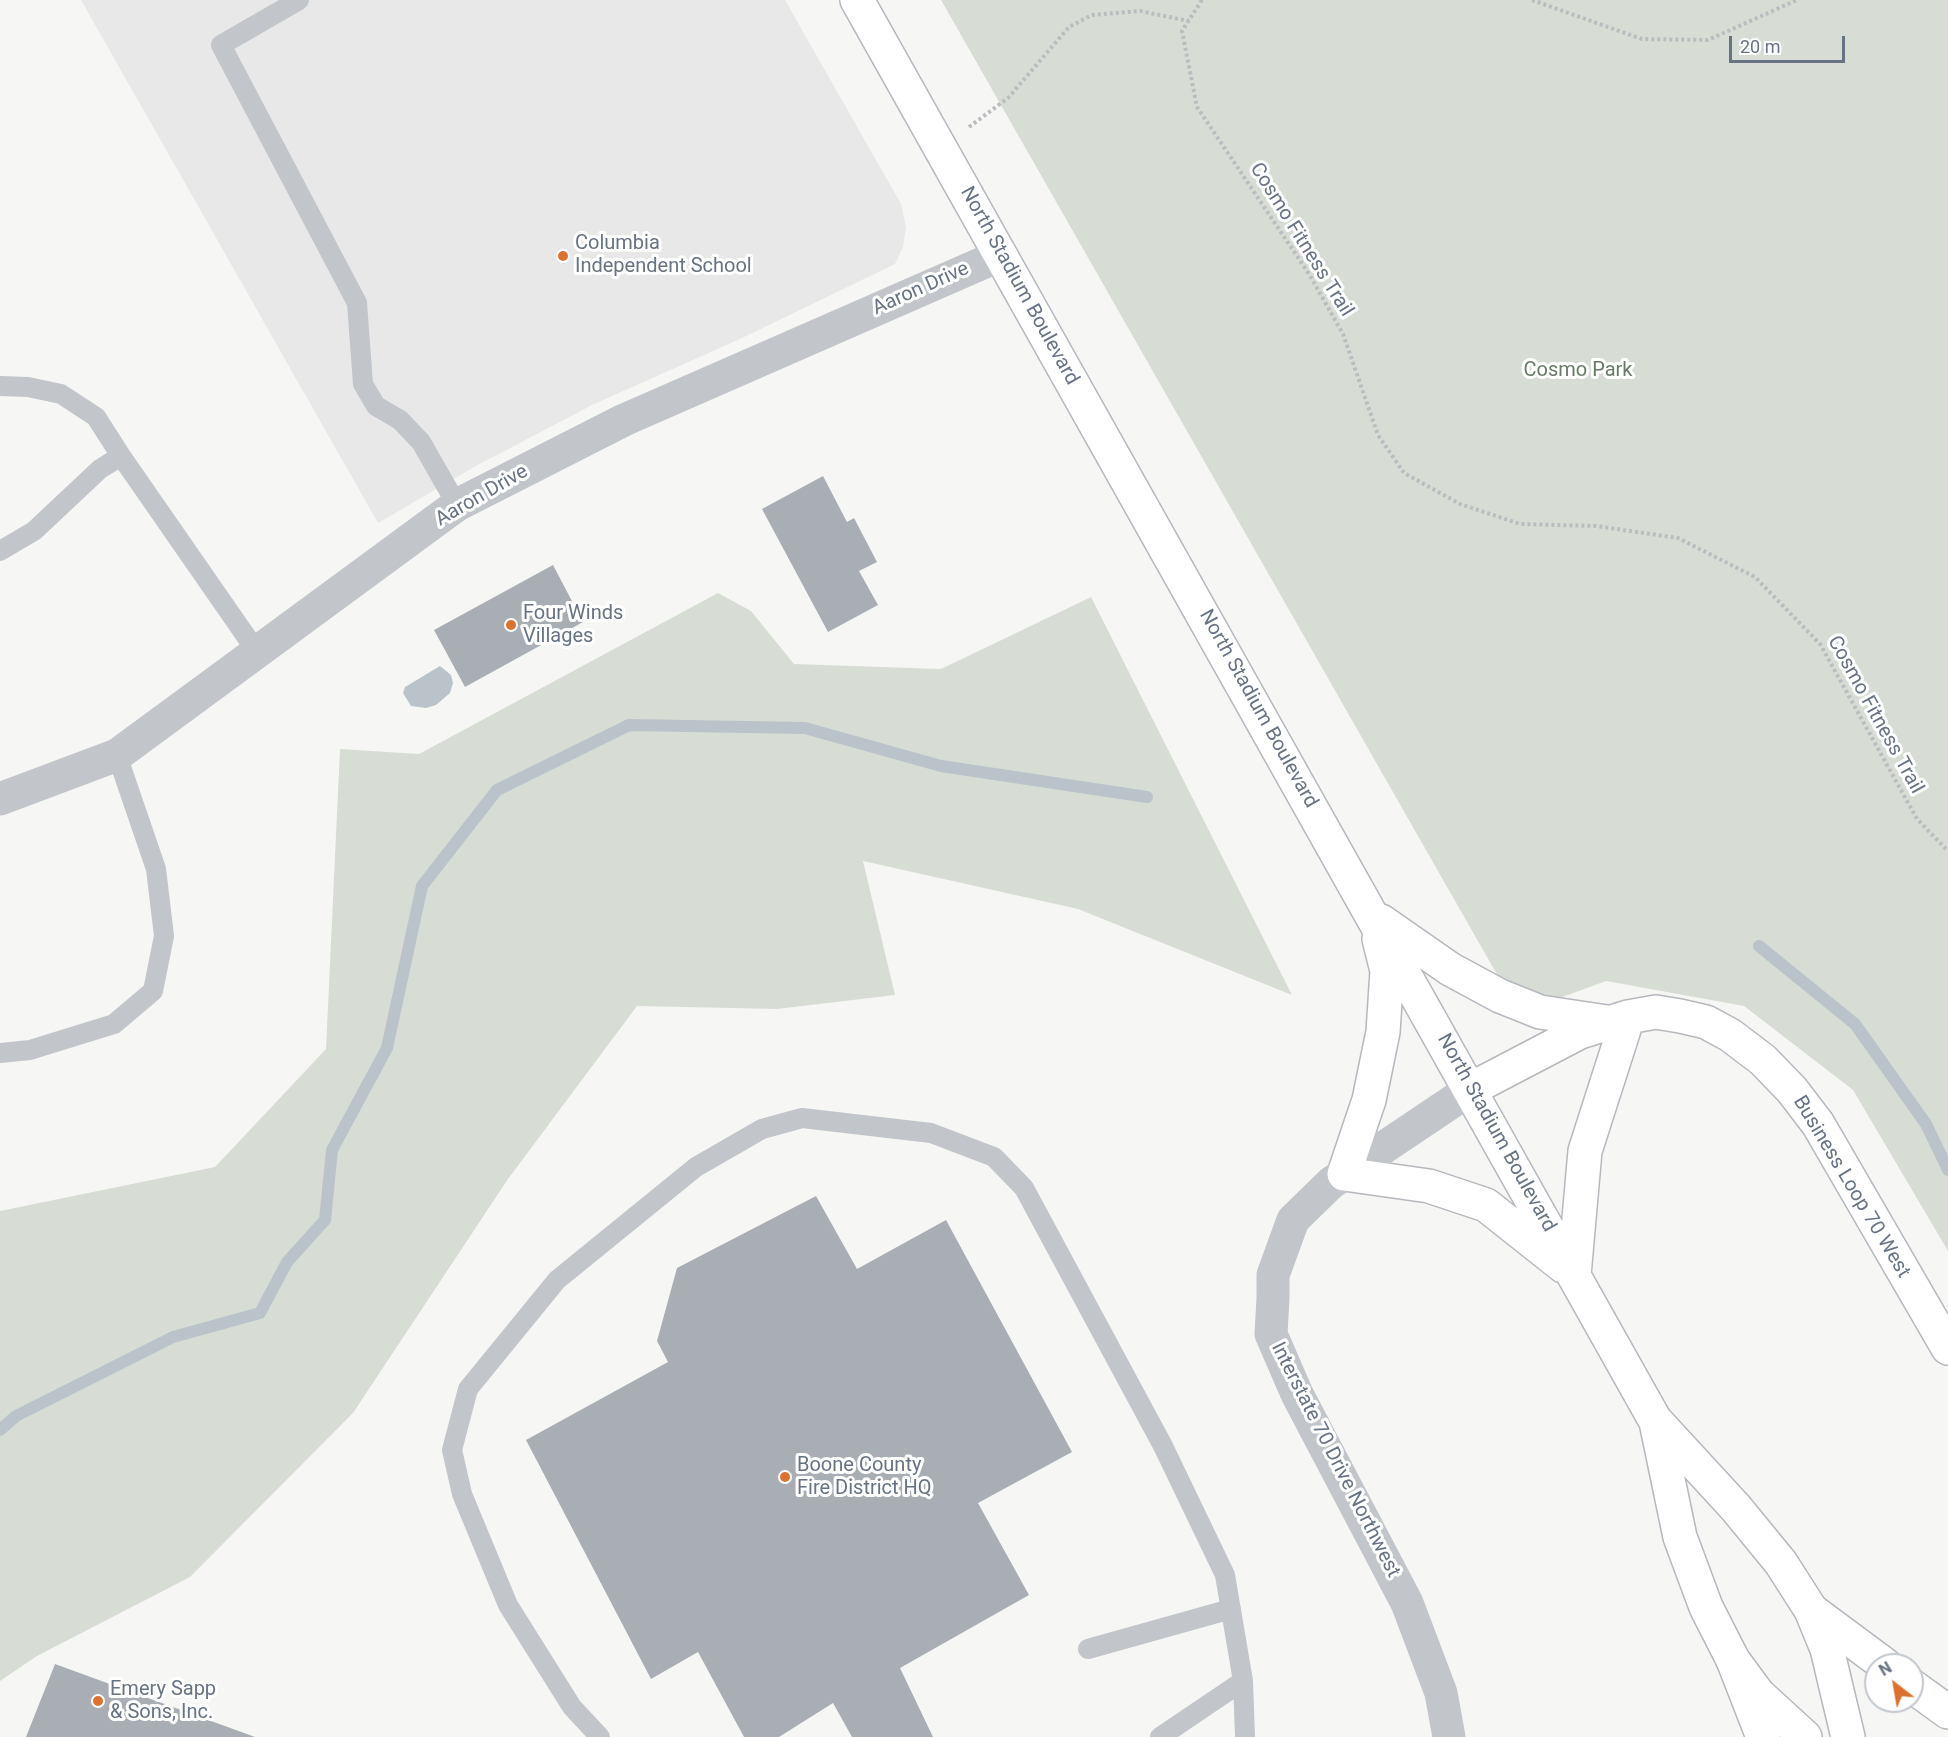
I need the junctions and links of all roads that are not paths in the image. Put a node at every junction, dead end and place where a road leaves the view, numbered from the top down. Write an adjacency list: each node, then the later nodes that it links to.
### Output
1 (300, 0): 6 (lane)
2 (857, 0): 3 (main road, North Stadium Boulevard)
3 (1001, 255): 6 (street, Aaron Drive); 11 (main road, North Stadium Boulevard)
4 (0, 386): 5 (lane)
5 (122, 456): 7 (lane); 8 (lane)
6 (457, 505): 8 (street, Aaron Drive)
7 (0, 551)
8 (257, 652): 9 (street, Aaron Drive)
9 (117, 755): 10 (street, Aaron Drive); 13 (lane)
10 (0, 799)
11 (1374, 917): 12 (main road); 14 (main road, North Stadium Boulevard); 15 (main road)
12 (1619, 1020): 14 (main road, Business Loop 70 West); 16 (main road); 17 (main road, Business Loop 70 West)
13 (0, 1053)
14 (1471, 1089): 15 (street, Interstate 70 Drive Northwest); 16 (main road, North Stadium Boulevard)
15 (1344, 1174): 16 (main road); 30 (street, Interstate 70 Drive Northwest)
16 (1574, 1275): 18 (main road, North Stadium Boulevard)
17 (1948, 1348)
18 (1655, 1420): 20 (main road, North Stadium Boulevard); 23 (main road, North Stadium Boulevard)
19 (1231, 1608): 21 (lane); 24 (lane); 27 (lane)
20 (1811, 1610): 22 (main road); 33 (main road, North Stadium Boulevard)
21 (1088, 1649)
22 (1869, 1653)
23 (1733, 1660): 31 (main road); 32 (main road, North Stadium Boulevard)
24 (1243, 1681): 28 (lane); 29 (lane)
25 (1924, 1695): 26 (main road)
26 (1948, 1712)
27 (600, 1737)
28 (1160, 1737)
29 (1245, 1737)
30 (1449, 1737)
31 (1763, 1737)
32 (1805, 1737)
33 (1848, 1737)

